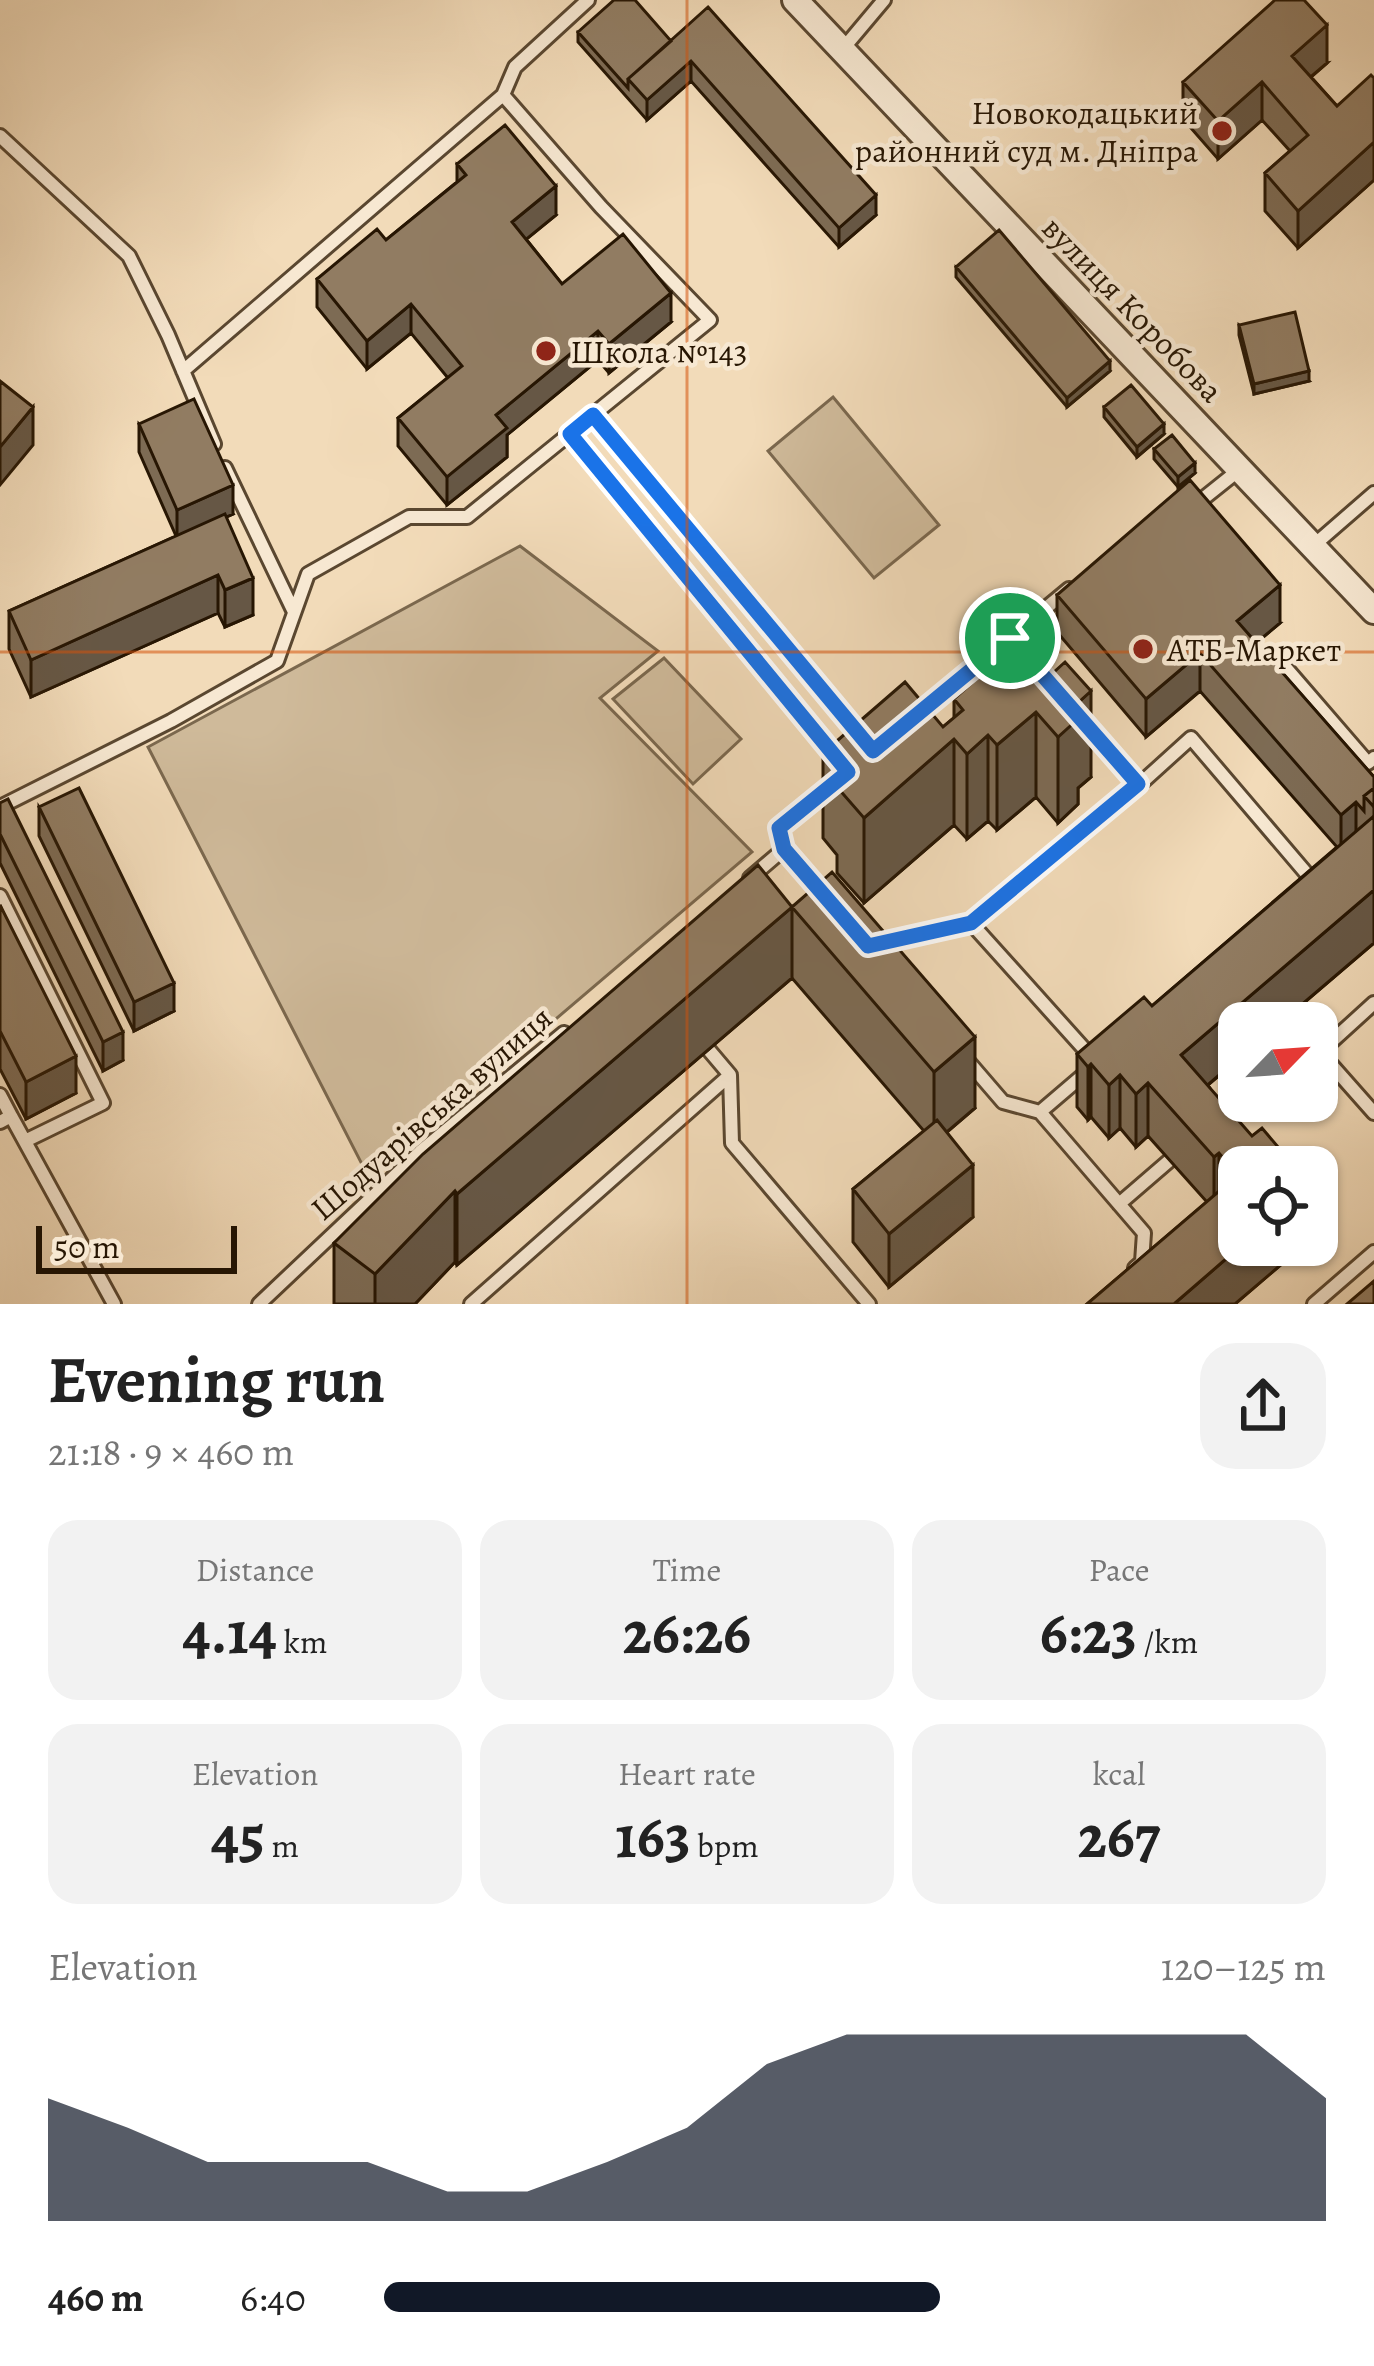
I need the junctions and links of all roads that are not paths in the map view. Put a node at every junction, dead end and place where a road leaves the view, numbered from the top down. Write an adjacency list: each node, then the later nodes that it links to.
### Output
1 (588, 0): 5 (lane)
2 (795, 0): 4 (street, вулиця Коробова)
3 (884, 0): 4 (lane)
4 (842, 50): 10 (street, вулиця Коробова)
5 (503, 95): 7 (lane); 8 (lane)
6 (0, 136): 7 (lane)
7 (184, 371): 16 (lane)
8 (593, 415): 9 (lane); 20 (lane)
9 (570, 434): 16 (lane); 24 (lane)
10 (1240, 469): 12 (lane); 13 (street, вулиця Коробова)
11 (1374, 493): 13 (lane)
12 (1172, 513)
13 (1312, 546): 15 (street, вулиця Коробова)
14 (1082, 578): 17 (lane)
15 (1374, 610)
16 (295, 613): 23 (lane)
17 (1010, 638): 19 (lane); 22 (lane)
18 (1279, 660): 21 (lane)
19 (907, 723)
20 (873, 751)
21 (1374, 758)
22 (1138, 784): 26 (lane); 31 (lane)
23 (0, 808)
24 (784, 849): 27 (lane); 30 (lane)
25 (1328, 868): 26 (lane)
26 (1312, 880): 29 (lane)
27 (732, 893)
28 (0, 896): 48 (lane)
29 (1294, 896)
30 (840, 914)
31 (971, 923): 32 (lane); 39 (lane)
32 (883, 964)
33 (1374, 1003): 35 (lane)
34 (580, 1019): 54 (lane, Шодуарівська вулиця)
35 (1338, 1034)
36 (1115, 1048): 39 (lane)
37 (708, 1049): 41 (lane)
38 (958, 1050): 43 (lane)
39 (1097, 1063): 43 (lane)
40 (1338, 1074): 44 (lane)
41 (730, 1075): 55 (lane); 56 (lane)
42 (0, 1095): 46 (lane)
43 (1040, 1112): 50 (lane)
44 (1374, 1113)
45 (1218, 1118): 47 (lane)
46 (5, 1119): 48 (lane)
47 (1202, 1132)
48 (25, 1142): 53 (lane)
49 (1170, 1160): 50 (lane)
50 (1119, 1204): 52 (lane)
51 (1374, 1252): 57 (lane)
52 (1126, 1276)
53 (114, 1304)
54 (259, 1304)
55 (471, 1304)
56 (868, 1304)
57 (1313, 1304)

